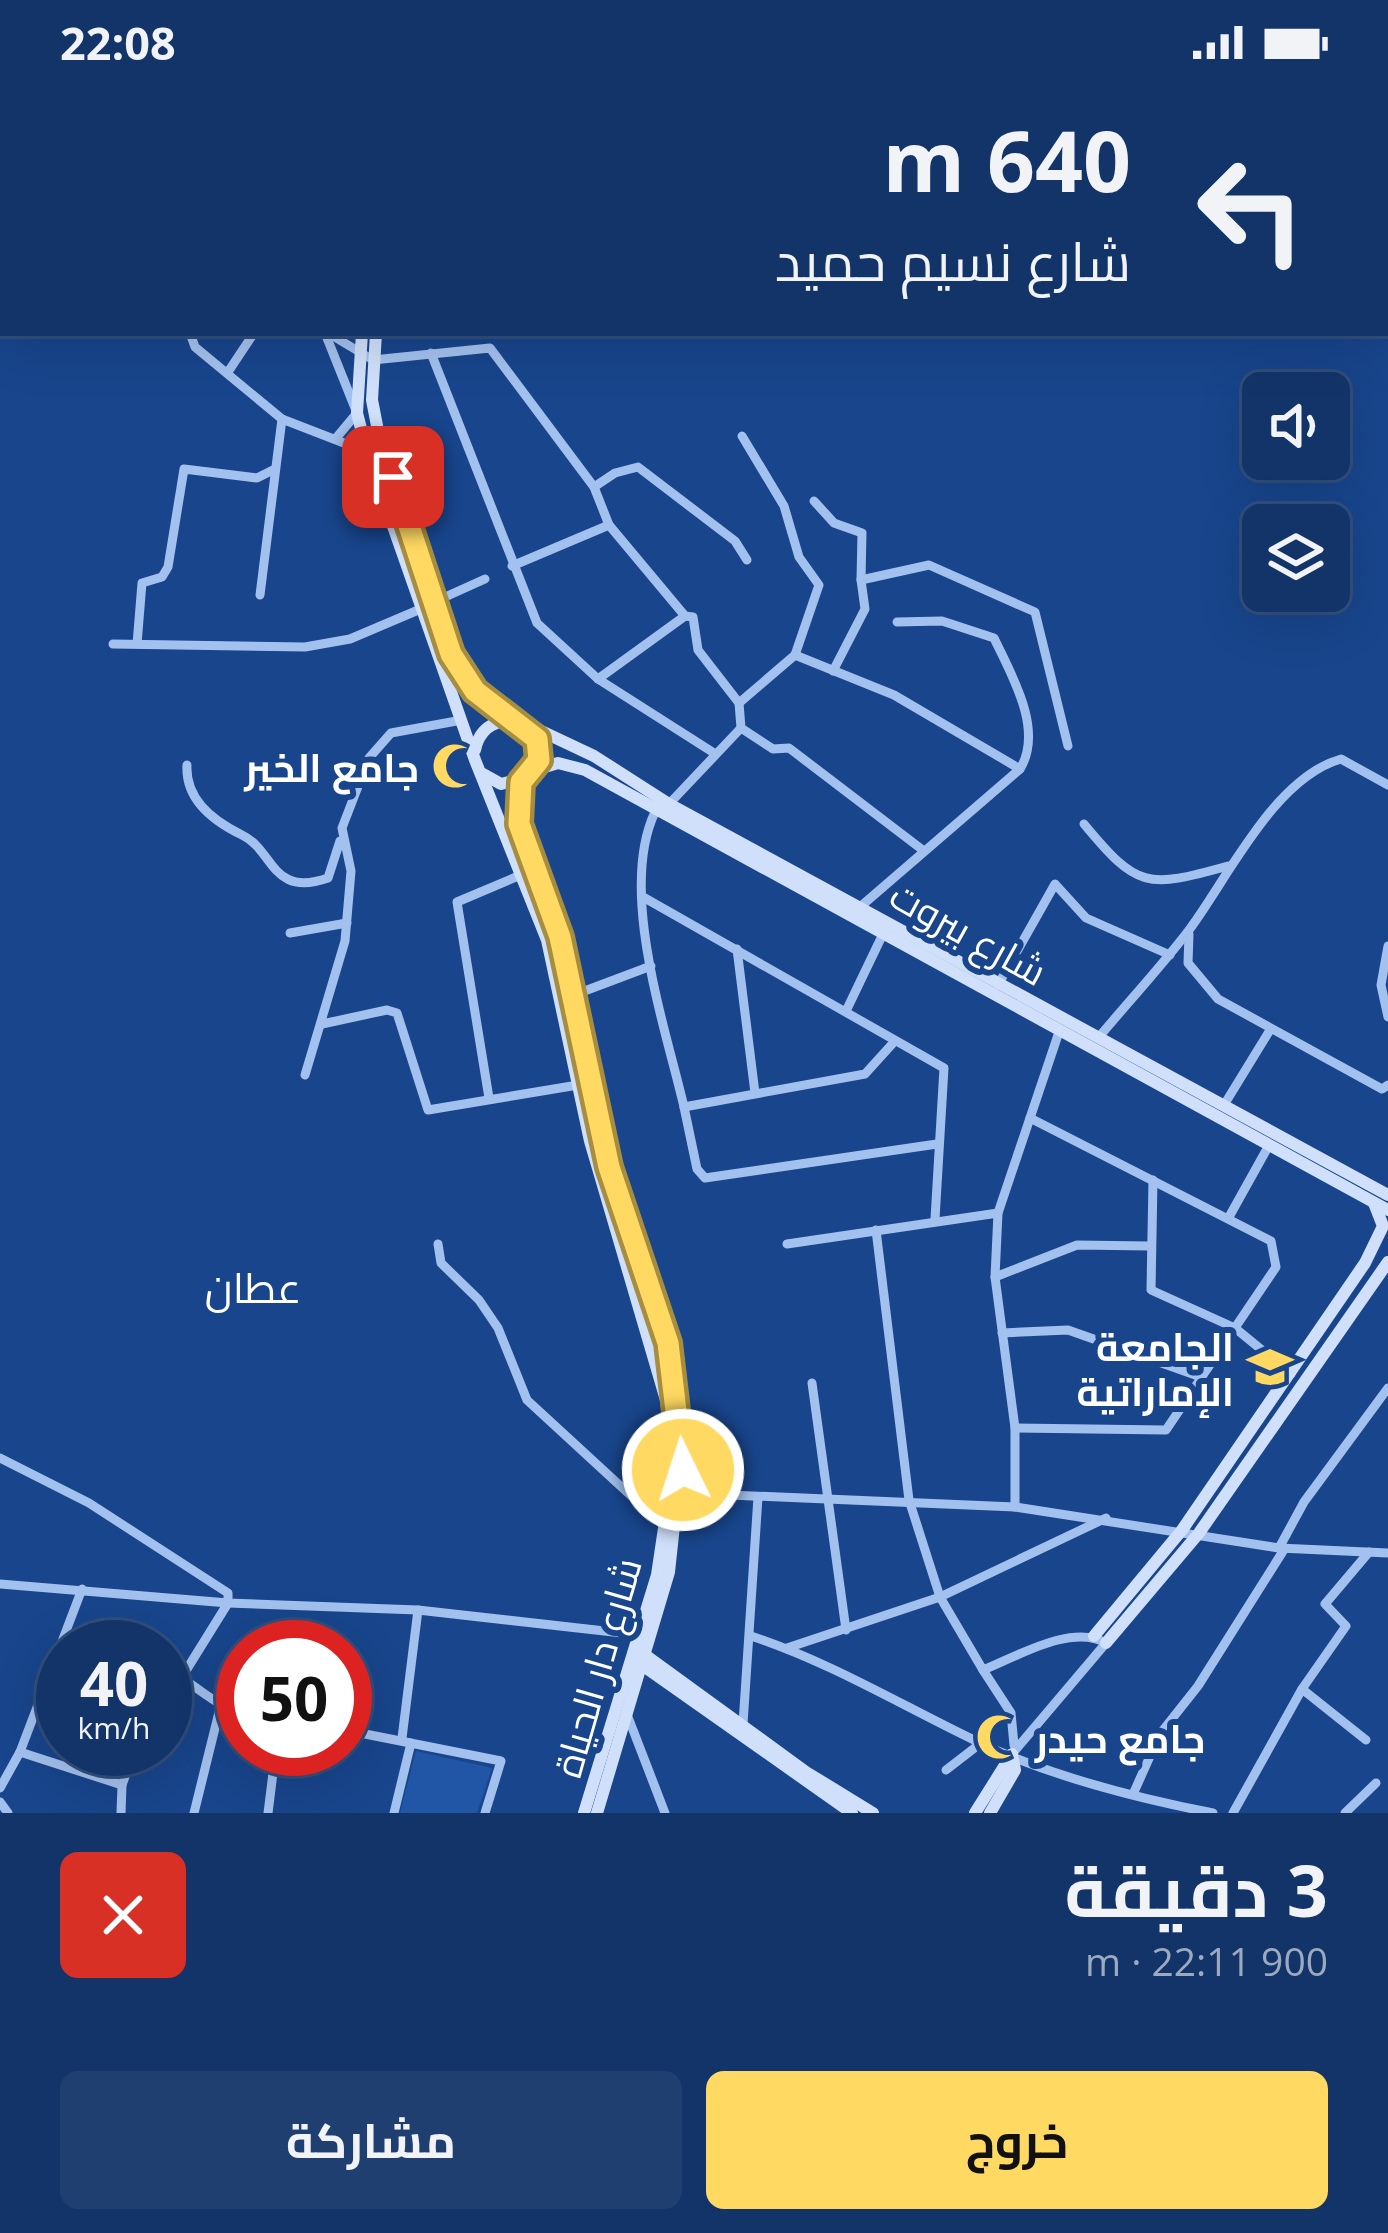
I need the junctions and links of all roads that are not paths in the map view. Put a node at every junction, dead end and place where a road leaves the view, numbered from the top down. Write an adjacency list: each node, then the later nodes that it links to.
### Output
1 (191, 336): 9 (street)
2 (252, 336): 9 (street)
3 (328, 336): 10 (street)
4 (333, 336): 8 (street)
5 (358, 336): 8 (main road)
6 (375, 336): 8 (main road)
7 (430, 353): 8 (street); 16 (street); 20 (street)
8 (369, 355): 10 (main road); 24 (main road)
9 (228, 372): 11 (street)
10 (357, 413): 13 (street); 14 (main road)
11 (282, 419): 13 (street); 15 (street)
12 (742, 436): 29 (street)
13 (337, 437): 14 (street)
14 (367, 452): 24 (main road)
15 (273, 470): 23 (street); 28 (street)
16 (594, 487): 18 (street); 19 (street)
17 (814, 501): 22 (street)
18 (609, 525): 20 (street); 25 (street)
19 (747, 560)
20 (512, 566): 31 (street)
21 (485, 578): 24 (street)
22 (861, 580): 30 (street); 36 (street)
23 (260, 595)
24 (428, 605): 28 (street); 33 (main road); 34 (main road, شارع بيروت)
25 (685, 616): 31 (street); 32 (street)
26 (897, 622): 41 (street)
27 (112, 644): 28 (street)
28 (137, 644)
29 (796, 655): 30 (street); 32 (street)
30 (833, 671): 41 (street)
31 (598, 679): 38 (street)
32 (739, 704): 35 (street)
33 (462, 720): 37 (main road); 48 (street)
34 (521, 722): 37 (main road); 40 (main road); 45 (main road, شارع بيروت)
35 (741, 728): 38 (street); 49 (street)
36 (1068, 746)
37 (475, 751): 42 (main road)
38 (714, 753): 45 (street)
39 (187, 765): 48 (street)
40 (535, 770): 43 (main road); 46 (main road, شارع بيروت)
41 (1020, 770): 49 (street)
42 (483, 774): 43 (main road); 51 (main road, شارع دار الحياة)
43 (521, 782): 63 (main road, شارع دار الحياة)
44 (1388, 785): 50 (street)
45 (669, 804): 53 (main road, شارع بيروت)
46 (655, 812): 52 (street); 53 (main road, شارع بيروت)
47 (1084, 824): 50 (street)
48 (340, 841): 54 (street)
49 (924, 851): 53 (street)
50 (1229, 865): 55 (street)
51 (523, 874): 63 (main road, شارع دار الحياة); 76 (street)
52 (643, 897): 59 (street); 61 (street)
53 (849, 906): 57 (main road, شارع بيروت); 62 (main road, شارع بيروت)
54 (347, 923): 56 (street); 66 (street)
55 (1194, 923): 60 (street); 67 (street)
56 (290, 932)
57 (882, 936): 64 (street); 68 (main road, شارع بيروت)
58 (1388, 946): 65 (street)
59 (737, 949): 64 (street); 75 (street)
60 (1170, 955): 62 (street); 69 (street)
61 (651, 966): 63 (street); 78 (street)
62 (998, 985): 69 (main road, شارع بيروت)
63 (568, 997): 73 (main road, شارع دار الحياة); 103 (main road, شارع دار الحياة)
64 (847, 1009): 70 (street)
65 (1388, 1017)
66 (322, 1024): 72 (street); 76 (street)
67 (1270, 1030): 74 (street); 77 (street)
68 (1059, 1032): 71 (main road, شارع بيروت); 79 (street)
69 (1099, 1036): 71 (main road, شارع بيروت)
70 (894, 1042): 75 (street); 80 (street)
71 (1148, 1072): 77 (main road, شارع بيروت); 81 (main road, شارع بيروت)
72 (305, 1075)
73 (578, 1085): 76 (street); 112 (main road, شارع دار الحياة)
74 (1388, 1085)
75 (755, 1094): 78 (street)
76 (489, 1098)
77 (1224, 1105): 83 (main road, شارع بيروت)
78 (684, 1107): 80 (street)
79 (1030, 1118): 82 (street); 86 (street)
80 (937, 1144): 88 (street)
81 (1268, 1147): 84 (main road, شارع بيروت); 87 (street)
82 (1153, 1180): 87 (street); 93 (street)
83 (1388, 1195)
84 (1374, 1202): 85 (main road, شارع بيروت); 89 (main road)
85 (1388, 1210)
86 (998, 1213): 88 (street); 95 (street)
87 (1229, 1217): 96 (street)
88 (935, 1219): 90 (street)
89 (1386, 1225): 99 (main road)
90 (876, 1230): 92 (street); 109 (street)
91 (439, 1244): 112 (street)
92 (788, 1244)
93 (1150, 1246): 95 (street); 96 (street)
94 (1388, 1262): 99 (main road)
95 (994, 1277): 97 (street)
96 (1235, 1328): 98 (street); 99 (street)
97 (1002, 1333): 98 (street); 102 (street)
98 (1201, 1377): 102 (street)
99 (1296, 1377): 113 (main road); 114 (main road)
100 (812, 1383): 107 (street)
101 (1388, 1389): 116 (street)
102 (1016, 1428): 110 (street)
103 (683, 1442): 105 (main road, شارع دار الحياة); 106 (street)
104 (0, 1458): 122 (street)
105 (682, 1493): 106 (street); 123 (main road, شارع دار الحياة)
106 (709, 1495): 108 (street)
107 (830, 1496): 108 (street); 109 (street); 126 (street)
108 (758, 1497): 128 (street)
109 (909, 1500): 110 (street); 121 (street)
110 (1015, 1508): 111 (street)
111 (1106, 1518): 113 (street); 121 (street)
112 (665, 1527): 123 (main road, شارع دار الحياة)
113 (1182, 1530): 114 (street); 129 (main road)
114 (1198, 1533): 116 (street); 129 (main road)
115 (1388, 1536): 118 (street)
116 (1282, 1548): 117 (street); 153 (street)
117 (1369, 1552): 118 (street); 135 (street)
118 (1385, 1553)
119 (0, 1584): 120 (street)
120 (82, 1588): 122 (street); 125 (street)
121 (940, 1597): 126 (street); 133 (street)
122 (228, 1603): 124 (street); 131 (street)
123 (655, 1603): 127 (main road, شارع دار الحياة); 132 (main road, شارع دار الحياة)
124 (418, 1610): 127 (street); 142 (street)
125 (71, 1620)
126 (845, 1630): 130 (street)
127 (640, 1635): 162 (main road, شارع دار الحياة)
128 (751, 1636): 130 (street); 140 (street)
129 (1100, 1640): 133 (street); 146 (street)
130 (787, 1648): 144 (street)
131 (192, 1661)
132 (646, 1662): 138 (main road, شارع دار الحياة); 140 (main road); 165 (main road)
133 (983, 1670): 146 (street)
134 (192, 1685): 136 (street)
135 (1302, 1689): 143 (street); 170 (street)
136 (216, 1705)
137 (36, 1711): 145 (street)
138 (628, 1717): 163 (main road, شارع دار الحياة); 164 (street)
139 (216, 1724): 158 (street)
140 (742, 1724): 166 (main road)
141 (372, 1734): 142 (street)
142 (407, 1740): 160 (street); 161 (street)
143 (1366, 1740)
144 (981, 1743): 146 (street); 147 (street)
145 (20, 1752): 151 (street); 152 (street)
146 (1012, 1754): 153 (street); 167 (main road); 168 (main road)
147 (946, 1770)
148 (125, 1776): 151 (street)
149 (273, 1776): 159 (street)
150 (1376, 1783): 171 (street)
151 (122, 1785): 157 (street)
152 (0, 1788)
153 (1134, 1792): 155 (street)
154 (0, 1802): 156 (street)
155 (1167, 1809): 169 (street)
156 (8, 1813)
157 (121, 1813)
158 (194, 1813)
159 (268, 1813)
160 (394, 1813)
161 (484, 1813)
162 (584, 1813)
163 (597, 1813)
164 (665, 1813)
165 (852, 1813)
166 (873, 1813)
167 (976, 1813)
168 (991, 1813)
169 (1213, 1813)
170 (1232, 1813)
171 (1346, 1813)

